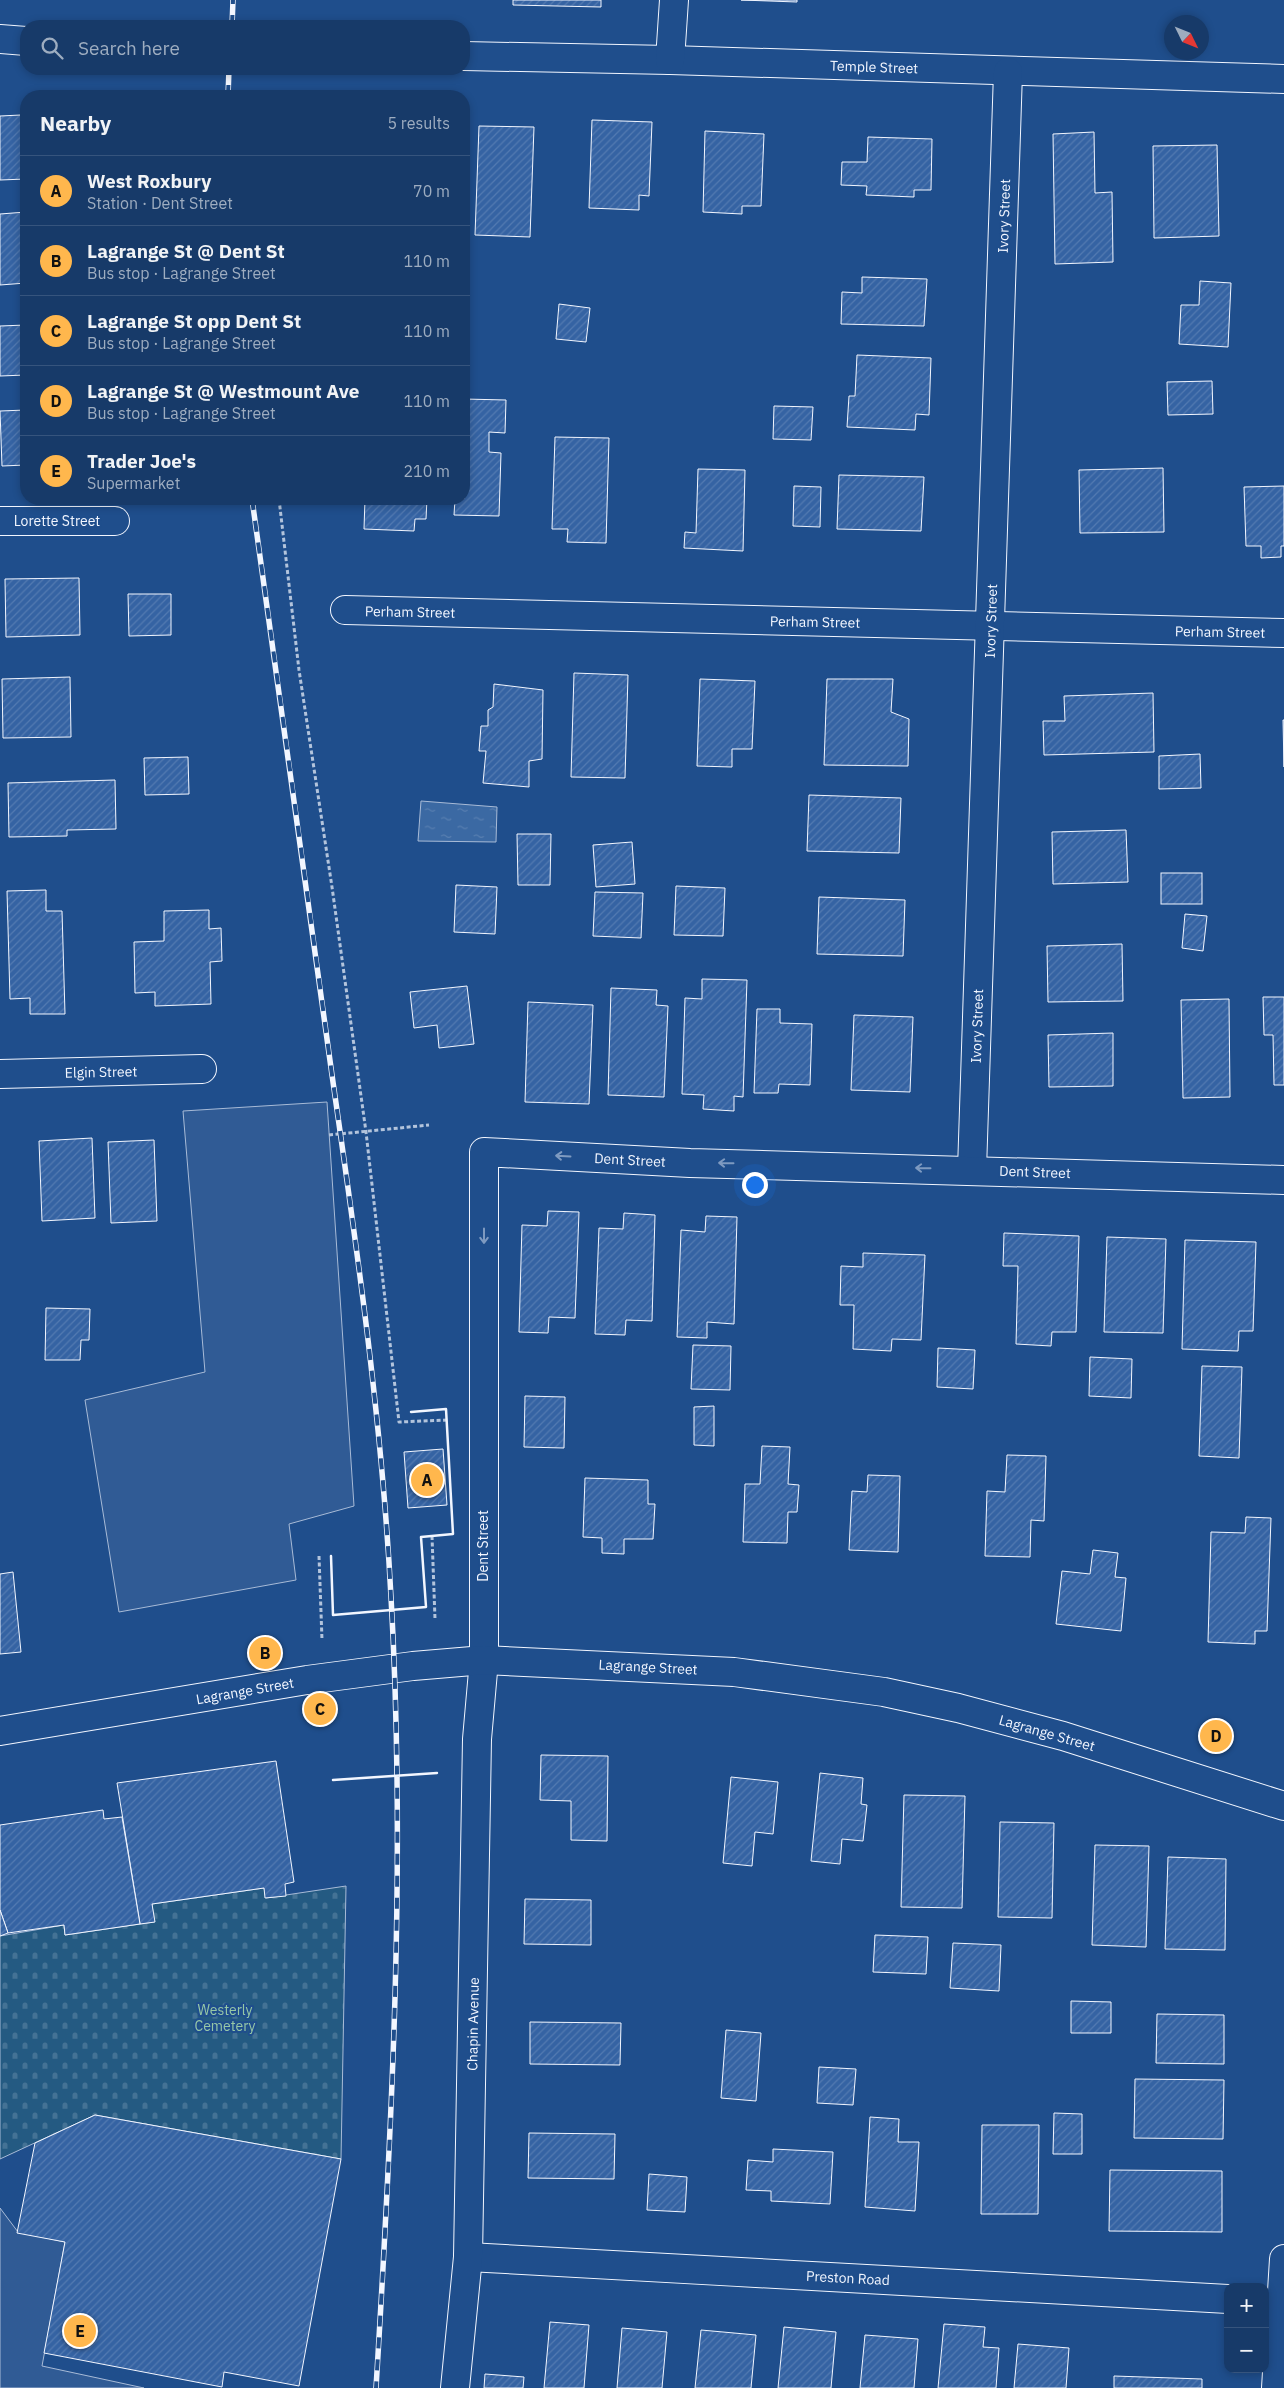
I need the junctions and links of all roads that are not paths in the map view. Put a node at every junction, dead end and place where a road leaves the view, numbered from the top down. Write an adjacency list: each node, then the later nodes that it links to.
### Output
1 (674, 0): 5 (street)
2 (0, 39): 3 (street)
3 (20, 40)
4 (470, 56): 5 (street, Temple Street)
5 (670, 60): 6 (street, Temple Street)
6 (1008, 72): 7 (street, Temple Street); 11 (street, Ivory Street)
7 (1284, 79)
8 (115, 521): 9 (street, Lorette Street)
9 (0, 522)
10 (345, 610): 11 (street, Perham Street)
11 (991, 626): 12 (street, Perham Street); 15 (street, Ivory Street)
12 (1284, 634)
13 (202, 1069): 14 (street, Elgin Street)
14 (0, 1074)
15 (972, 1170): 16 (street, Dent Street); 17 (street, Dent Street, one-way to 17)
16 (1284, 1180)
17 (484, 1660): 18 (street, Lagrange Street); 19 (street, Lagrange Street); 20 (street, Chapin Avenue)
18 (0, 1731)
19 (1284, 1806)
20 (468, 2257): 22 (street, Preston Road); 24 (street, Chapin Avenue)
21 (1284, 2259): 23 (street)
22 (1224, 2299)
23 (1273, 2301): 25 (street)
24 (455, 2388)
25 (1276, 2388)

